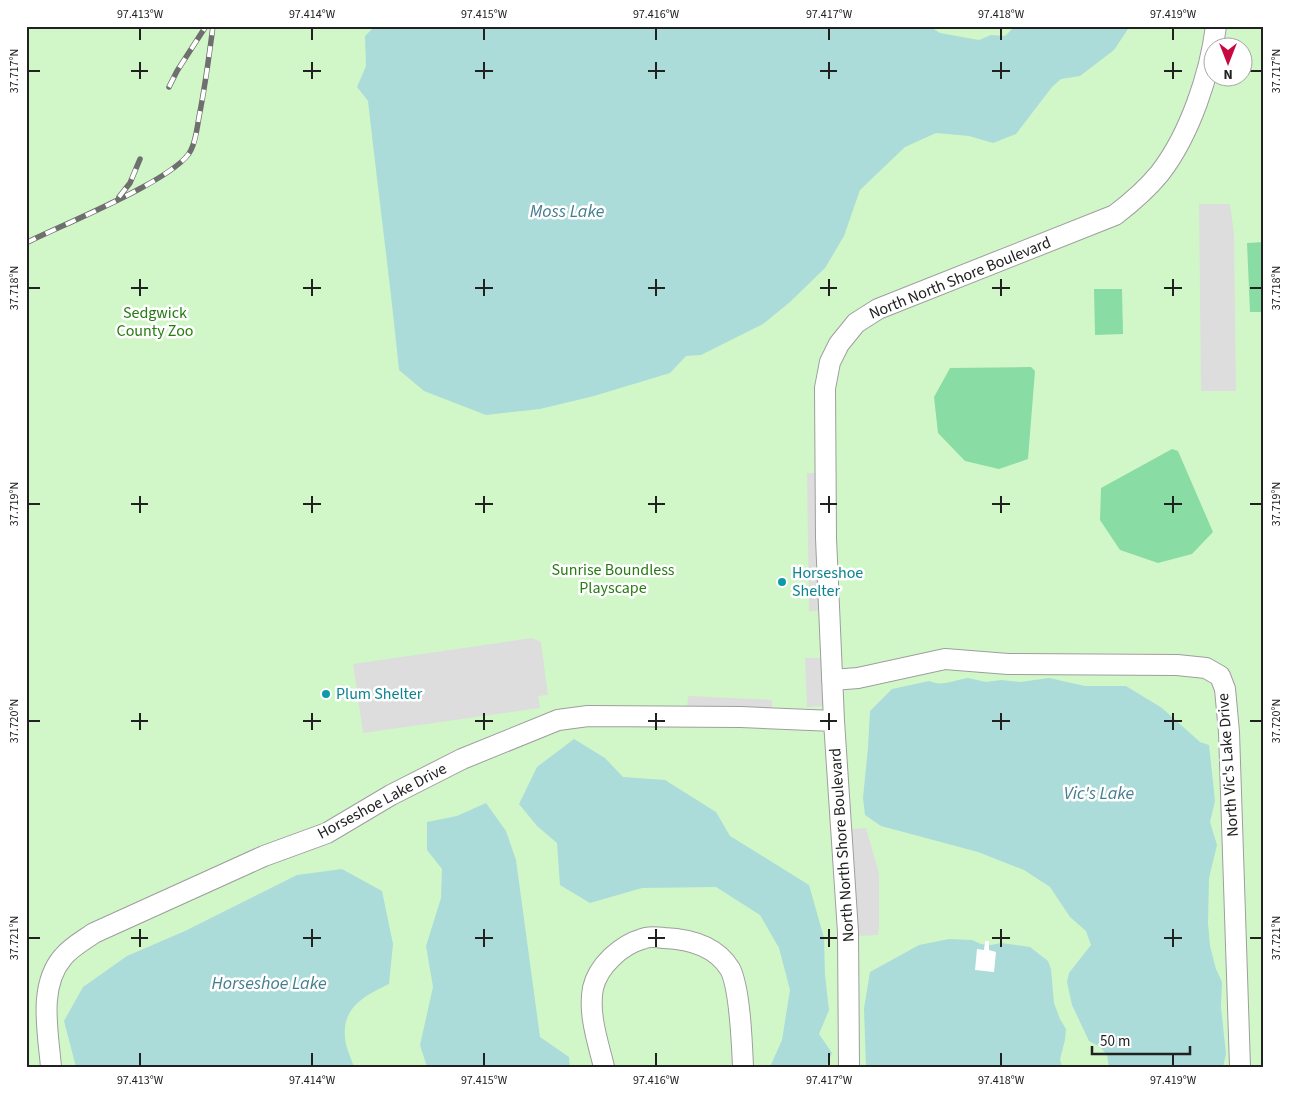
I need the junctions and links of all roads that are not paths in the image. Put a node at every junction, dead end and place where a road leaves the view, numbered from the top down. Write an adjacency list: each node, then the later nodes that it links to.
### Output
1 (1216, 26): 2 (street, North North Shore Boulevard)
2 (832, 680): 3 (street, North North Shore Boulevard); 8 (street, North Vic's Lake Drive)
3 (834, 721): 4 (street, Horseshoe Lake Drive); 7 (street, North North Shore Boulevard)
4 (51, 1067)
5 (604, 1067): 6 (street)
6 (743, 1067)
7 (849, 1067)
8 (1240, 1067)

